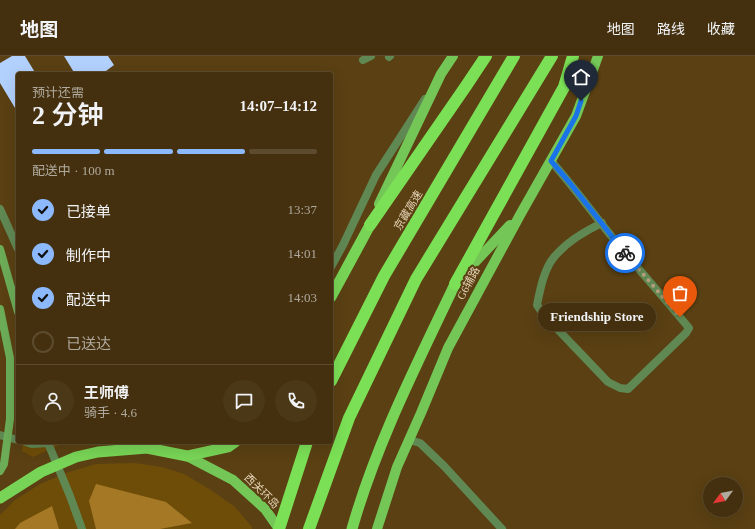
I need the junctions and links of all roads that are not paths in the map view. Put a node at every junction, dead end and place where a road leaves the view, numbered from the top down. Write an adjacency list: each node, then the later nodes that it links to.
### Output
1 (371, 56): 8 (street)
2 (453, 56): 9 (main road)
3 (486, 56): 14 (highway)
4 (514, 56): 22 (highway, 京藏高速)
5 (552, 56): 36 (highway)
6 (573, 56): 18 (highway)
7 (598, 56): 10 (main road, G6辅路)
8 (363, 60)
9 (441, 74): 14 (main road); 17 (street)
10 (551, 161): 12 (main road, G6辅路); 13 (street)
11 (0, 209): 15 (street)
12 (520, 215): 18 (main road); 25 (main road, G6辅路)
13 (602, 223): 13 (street)
14 (370, 225): 19 (highway)
15 (16, 245)
16 (0, 249): 20 (main road)
17 (333, 263)
18 (455, 284): 37 (highway)
19 (333, 293)
20 (16, 305)
21 (0, 309): 32 (main road)
22 (333, 376)
23 (0, 435): 24 (street)
24 (16, 439)
25 (409, 440): 38 (main road, G6辅路); 39 (street)
26 (49, 444): 34 (street)
27 (138, 444): 30 (main road)
28 (232, 444): 31 (highway)
29 (306, 444): 35 (highway)
30 (147, 448): 31 (highway, 西关环岛); 33 (highway, 西关环岛)
31 (187, 456): 35 (main road, 西关环岛)
32 (0, 471)
33 (0, 498)
34 (82, 529)
35 (279, 529)
36 (309, 529)
37 (352, 529)
38 (377, 529)
39 (502, 529)

